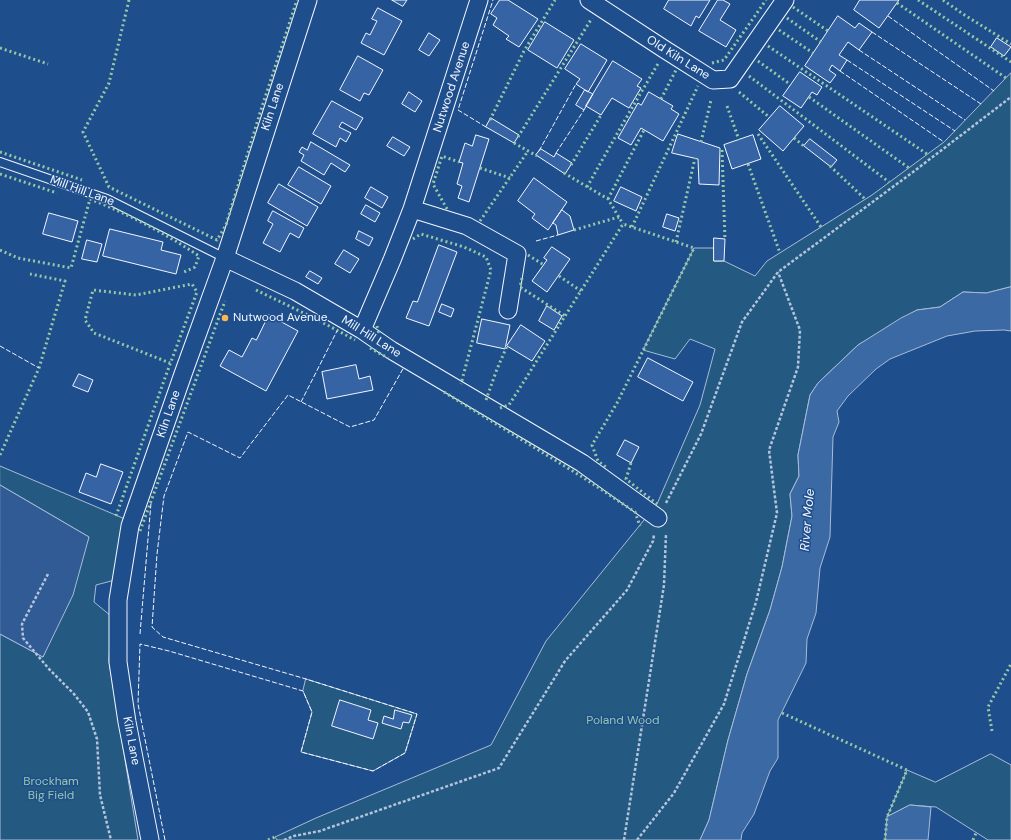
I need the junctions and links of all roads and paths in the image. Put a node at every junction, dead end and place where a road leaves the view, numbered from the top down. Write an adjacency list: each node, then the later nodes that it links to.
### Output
1 (308, 0): 8 (street, Kiln Lane)
2 (479, 0): 7 (street, Nutwood Avenue)
3 (589, 0): 4 (street, Old Kiln Lane)
4 (785, 0)
5 (1011, 97): 9 (path)
6 (0, 162): 8 (lane, Mill Hill Lane)
7 (412, 209): 10 (street); 11 (street, Nutwood Avenue)
8 (225, 258): 11 (street, Mill Hill Lane); 15 (street, Kiln Lane)
9 (778, 272): 12 (path); 18 (path)
10 (508, 310)
11 (362, 330): 12 (street, Mill Hill Lane)
12 (658, 518): 16 (path); 17 (path)
13 (48, 574): 14 (path)
14 (111, 840)
15 (150, 840)
16 (284, 840)
17 (624, 840)
18 (637, 840)

